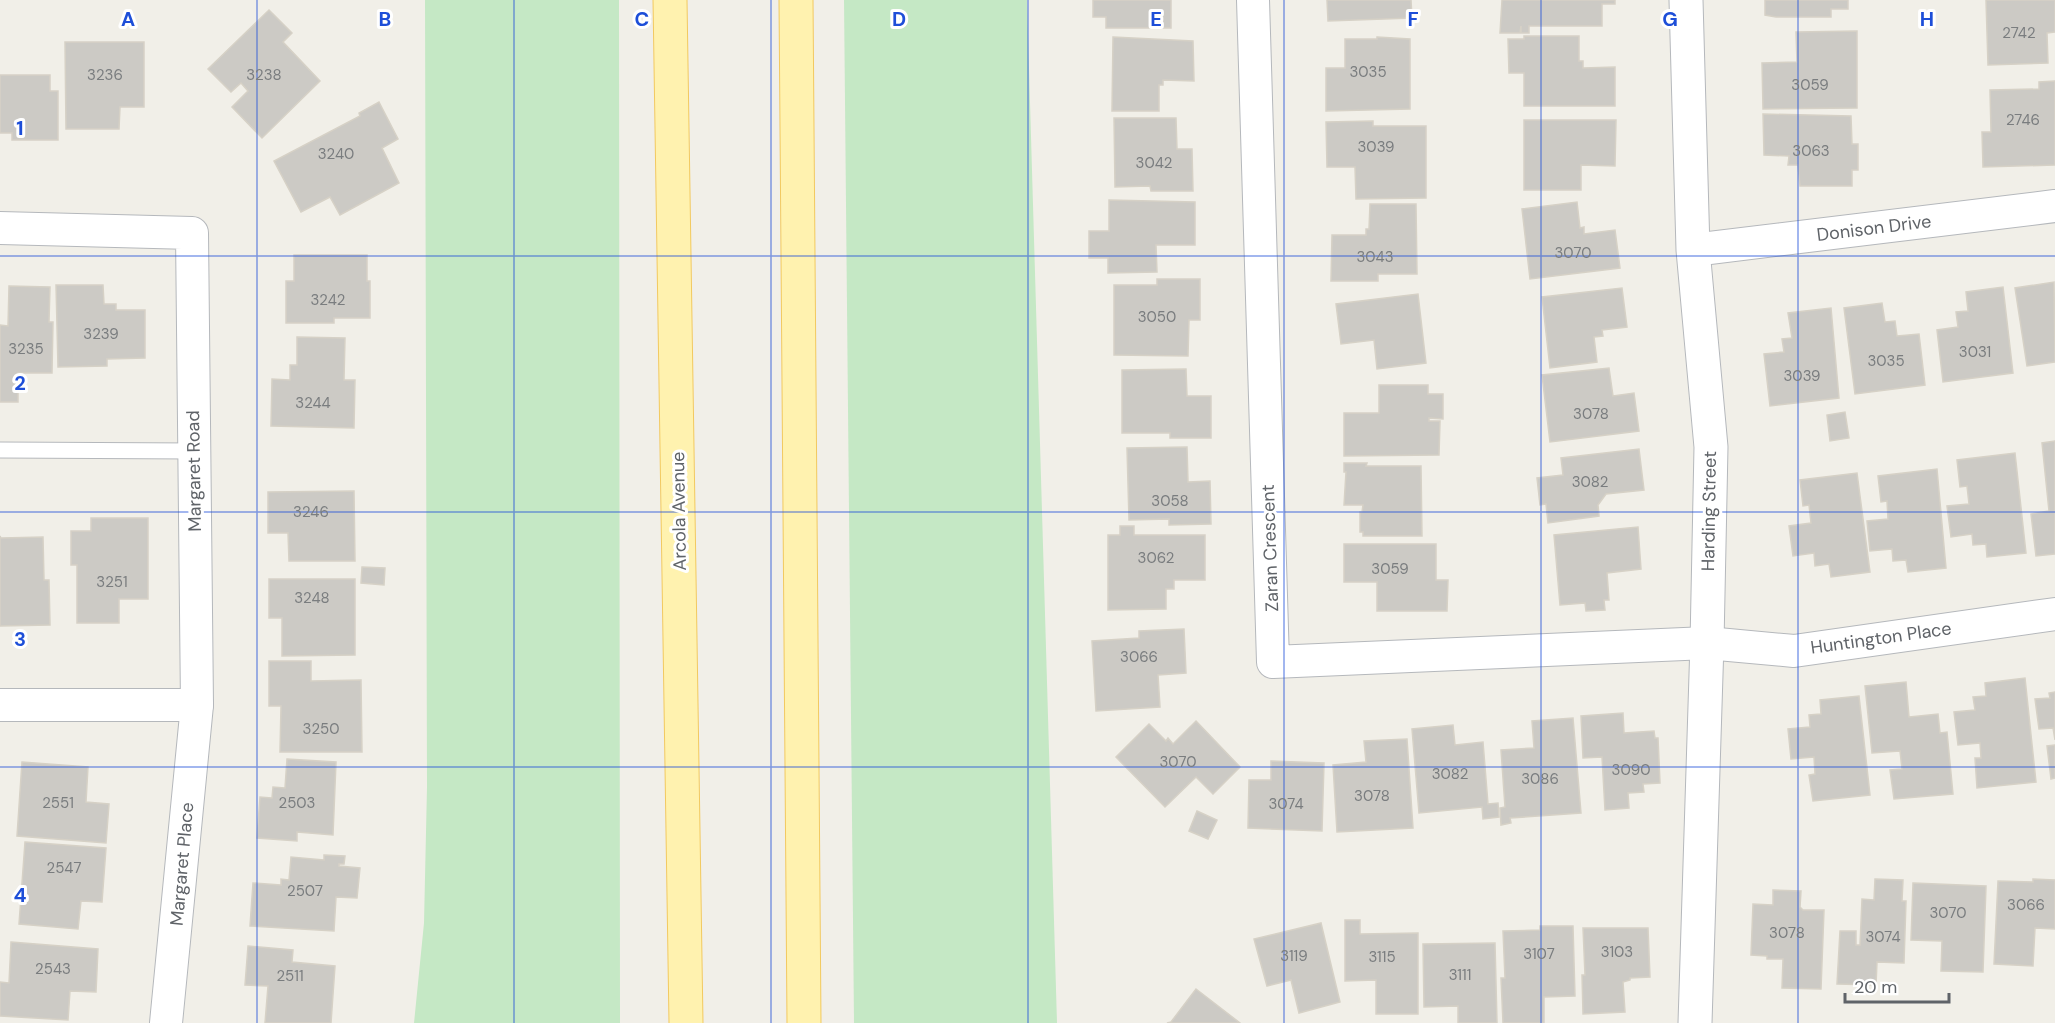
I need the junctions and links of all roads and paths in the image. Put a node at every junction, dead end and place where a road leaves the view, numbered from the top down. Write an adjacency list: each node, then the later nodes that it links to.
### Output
1 (670, 0): 15 (main road, Arcola Avenue)
2 (796, 0): 16 (main road)
3 (1253, 0): 11 (street, Zaran Crescent)
4 (1686, 0): 7 (street, Harding Street)
5 (2055, 206): 7 (street, Donison Drive)
6 (0, 228): 9 (street, Margaret Road)
7 (1694, 250): 11 (street, Harding Street)
8 (0, 450): 9 (lane)
9 (194, 451): 13 (street, Margaret Road)
10 (2055, 614): 11 (street, Huntington Place)
11 (1707, 643): 17 (street, Harding Street)
12 (0, 705): 13 (street)
13 (197, 705): 14 (street, Margaret Place)
14 (166, 1023)
15 (686, 1023)
16 (804, 1023)
17 (1695, 1023)

